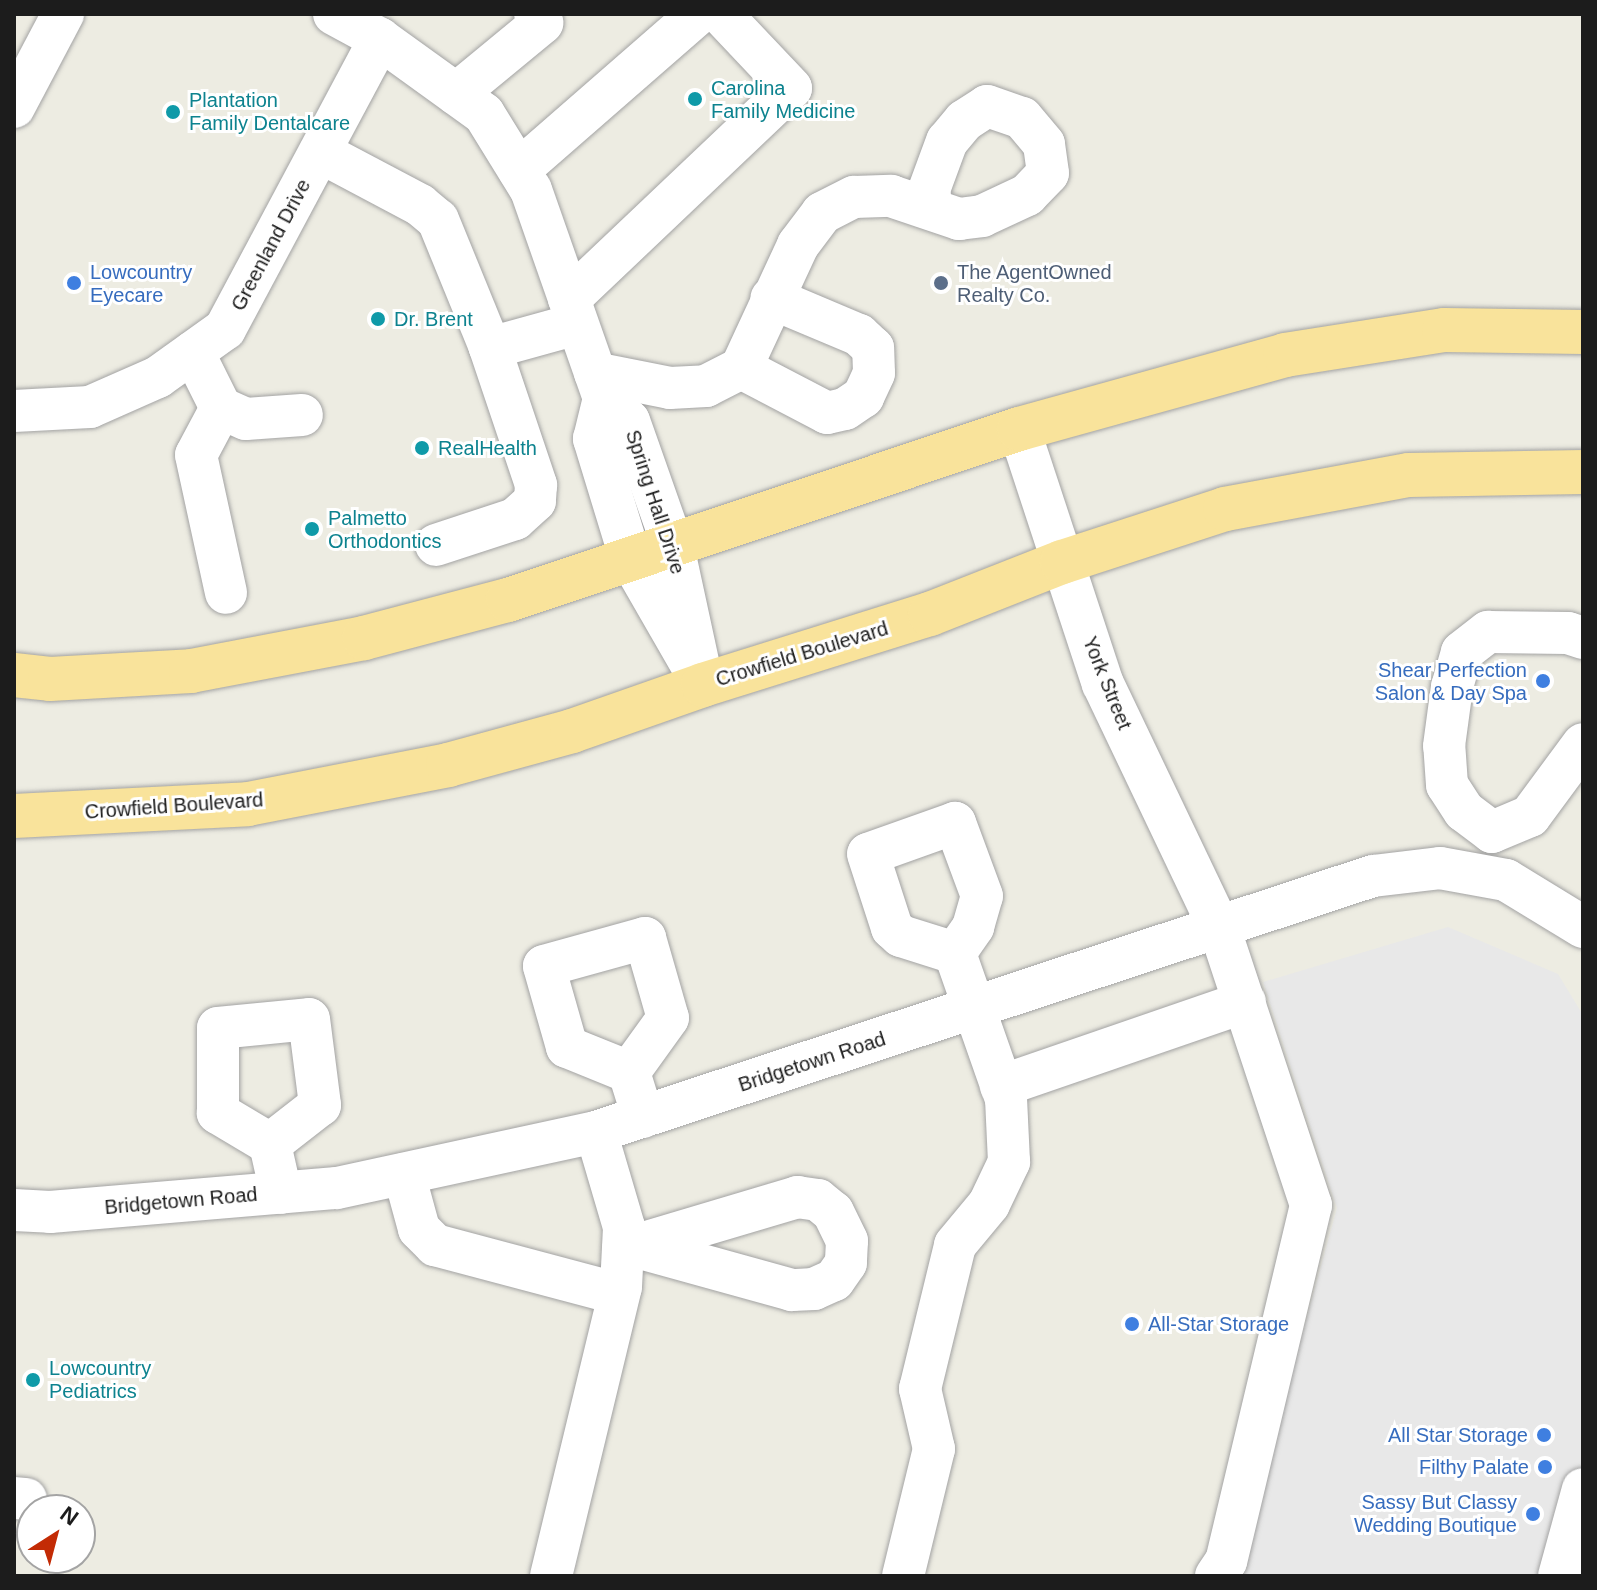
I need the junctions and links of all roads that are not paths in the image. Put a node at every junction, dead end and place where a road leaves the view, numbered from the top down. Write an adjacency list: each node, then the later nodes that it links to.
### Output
1 (63, 14): 8 (street)
2 (334, 14): 6 (street, Spring Hall Drive)
3 (535, 14): 7 (street)
4 (698, 14): 10 (street)
5 (721, 14): 13 (street)
6 (380, 39): 7 (street, Spring Hall Drive); 9 (street, Greenland Drive)
7 (456, 94): 10 (street, Spring Hall Drive)
8 (14, 107)
9 (320, 152): 15 (street); 16 (street, Greenland Drive)
10 (519, 170): 13 (street, Spring Hall Drive)
11 (932, 208): 12 (street)
12 (771, 298): 17 (street); 17 (street)
13 (573, 312): 15 (street); 18 (street, Spring Hall Drive)
14 (1583, 332): 22 (main road)
15 (490, 348): 24 (street)
16 (193, 352): 19 (street); 20 (street, Greenland Drive)
17 (741, 368): 18 (street)
18 (599, 385): 25 (street, Spring Hall Drive); 26 (street, Spring Hall Drive)
19 (221, 408): 21 (street); 28 (street)
20 (14, 411)
21 (302, 415)
22 (1019, 429): 25 (main road); 27 (street, York Street)
23 (1583, 472): 27 (main road, Crowfield Boulevard)
24 (436, 545)
25 (673, 546): 26 (main road); 31 (street, Spring Hall Drive)
26 (631, 560): 30 (main road); 31 (street, Spring Hall Drive)
27 (1062, 562): 31 (main road, Crowfield Boulevard); 36 (street, York Street)
28 (226, 593)
29 (1583, 638): 34 (street)
30 (14, 675)
31 (703, 685): 33 (main road, Crowfield Boulevard)
32 (1583, 744): 34 (street)
33 (14, 816)
34 (1492, 832): 35 (street)
35 (1486, 876): 36 (street, Bridgetown Road); 37 (street, Bridgetown Road)
36 (1219, 927): 39 (street, York Street); 40 (street, Bridgetown Road)
37 (1583, 927)
38 (955, 953): 40 (street)
39 (1245, 1002): 42 (street); 53 (street, York Street)
40 (972, 1010): 42 (street); 43 (street, Bridgetown Road)
41 (629, 1072): 43 (street)
42 (1001, 1086): 52 (street)
43 (643, 1117): 44 (street, Bridgetown Road)
44 (596, 1132): 46 (street, Bridgetown Road); 49 (street)
45 (270, 1144): 47 (street)
46 (404, 1174): 47 (street, Bridgetown Road); 49 (street)
47 (281, 1193): 48 (street, Bridgetown Road)
48 (14, 1210)
49 (619, 1294): 51 (street)
50 (1583, 1489): 54 (street)
51 (551, 1576)
52 (903, 1576)
53 (1216, 1576)
54 (1559, 1576)

